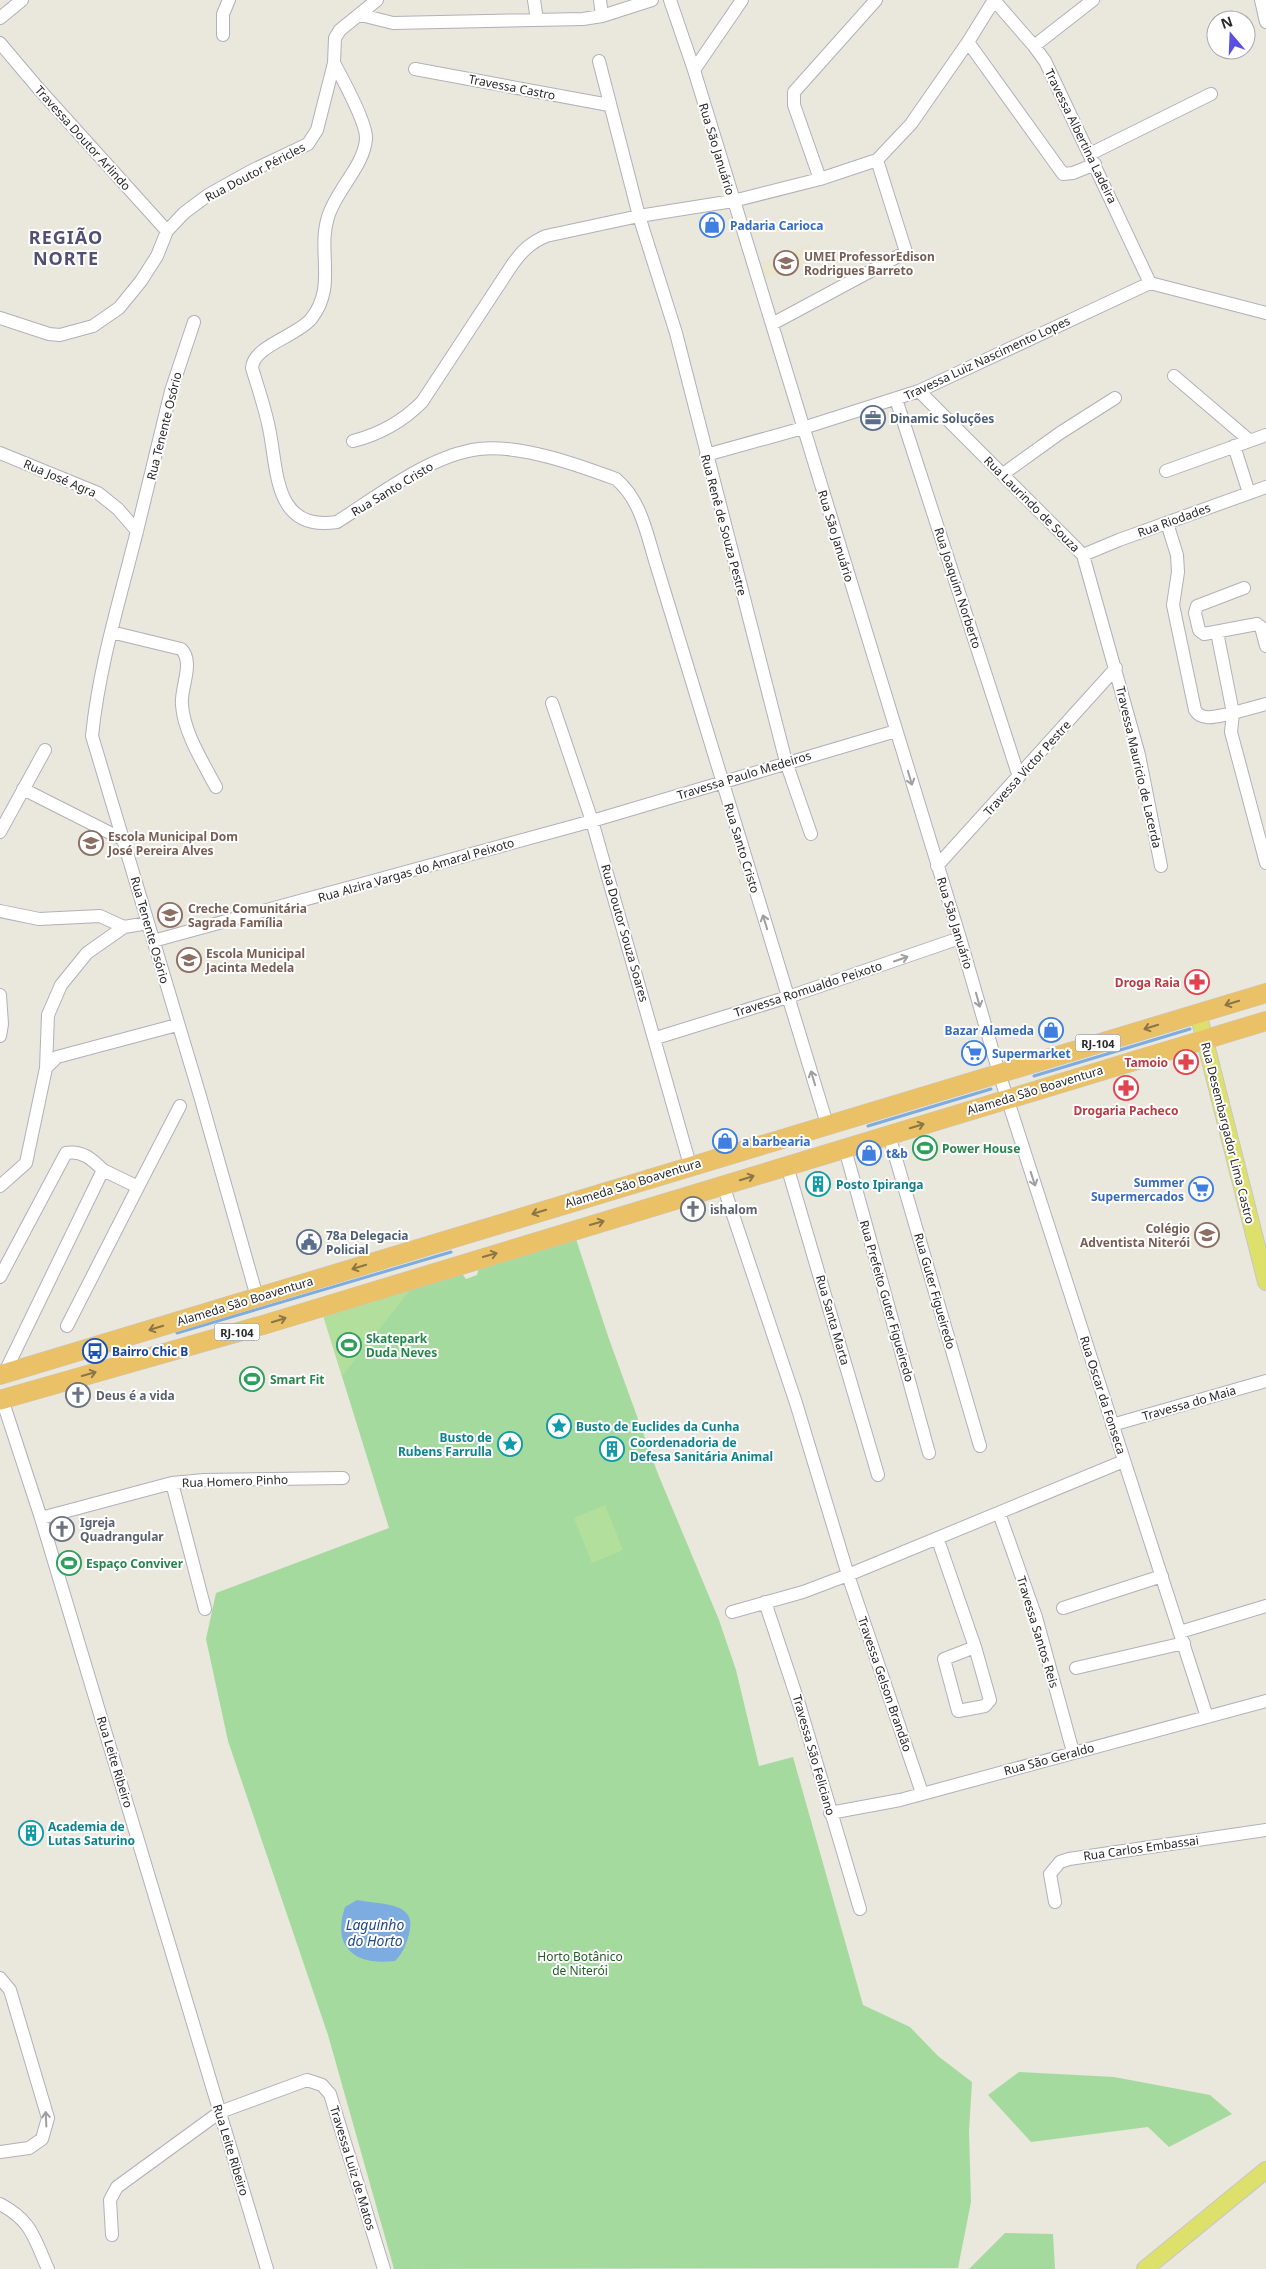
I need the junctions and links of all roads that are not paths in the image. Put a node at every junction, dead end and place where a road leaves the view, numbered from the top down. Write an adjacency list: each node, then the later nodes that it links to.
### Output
1 (22, 0): 15 (street)
2 (229, 0): 18 (street)
3 (377, 0): 13 (street, Rua Doutor Péricles)
4 (534, 0): 16 (street)
5 (600, 0): 14 (street)
6 (652, 0): 14 (street)
7 (670, 0): 25 (street, Rua São Januário)
8 (742, 0): 25 (street)
9 (876, 0): 30 (street)
10 (994, 0): 19 (street); 21 (street, Travessa Albertina Ladeira)
11 (1093, 0): 21 (street)
12 (1261, 0): 17 (street)
13 (361, 15): 16 (street); 23 (street, Rua Doutor Péricles)
14 (602, 16): 16 (street)
15 (0, 18)
16 (537, 20)
17 (1266, 22)
18 (223, 35)
19 (968, 42): 28 (street); 29 (street)
20 (0, 43): 33 (street, Travessa Doutor Arlindo)
21 (1034, 46): 28 (street, Travessa Albertina Ladeira)
22 (599, 60): 27 (street, Rua Renê de Souza Pestre)
23 (334, 63): 33 (street, Rua Doutor Péricles); 69 (street, Rua Santo Cristo)
24 (414, 68): 27 (street, Travessa Castro)
25 (694, 70): 31 (street, Rua São Januário)
26 (1211, 94): 28 (street)
27 (609, 105): 32 (street, Rua Renê de Souza Pestre)
28 (1093, 159): 34 (street, Travessa Albertina Ladeira)
29 (877, 160): 30 (street); 38 (street)
30 (820, 179): 31 (street)
31 (733, 201): 32 (street); 38 (street, Rua São Januário)
32 (640, 216): 46 (street); 49 (street, Rua Renê de Souza Pestre)
33 (167, 231): 36 (street, Rua Doutor Péricles)
34 (1150, 283): 35 (street); 40 (street, Travessa Luiz Nascimento Lopes)
35 (1266, 313)
36 (0, 318)
37 (194, 322): 55 (street, Rua Tenente Osório)
38 (772, 324): 43 (street, Rua São Januário)
39 (1174, 376): 45 (street)
40 (919, 391): 42 (street, Travessa Luiz Nascimento Lopes); 51 (street, Rua Laurindo de Souza)
41 (1115, 398): 51 (street)
42 (896, 400): 43 (street, Travessa Luiz Nascimento Lopes); 68 (street, Rua Joaquim Norberto)
43 (803, 428): 49 (street, Travessa Luiz Nascimento Lopes); 65 (street, Rua São Januário)
44 (1266, 435): 45 (street)
45 (1249, 440): 47 (street)
46 (353, 441)
47 (1234, 446): 50 (street); 53 (street)
48 (0, 453): 55 (street, Rua José Agra)
49 (706, 455): 67 (street, Rua Renê de Souza Pestre)
50 (1166, 471)
51 (1003, 474): 56 (street, Rua Laurindo de Souza)
52 (1266, 487): 53 (street, Rua Riodades)
53 (1250, 493): 54 (street, Rua Riodades)
54 (1167, 523): 56 (street, Rua Riodades); 64 (street)
55 (137, 531): 58 (street, Rua Tenente Osório)
56 (1083, 555): 61 (street, Rua Laurindo de Souza)
57 (1244, 588): 59 (street)
58 (111, 632): 70 (street); 75 (street, Rua Tenente Osório)
59 (1217, 632): 60 (street); 64 (street)
60 (1266, 646)
61 (1116, 668): 68 (street, Travessa Victor Pestre); 78 (street, Travessa Mauricio de Lacerda)
62 (552, 704): 72 (street, Rua Doutor Souza Soares)
63 (1266, 704): 64 (street)
64 (1233, 714): 76 (street)
65 (896, 731): 67 (street, Travessa Paulo Medeiros); 77 (street, Rua São Januário, one-way to 77)
66 (46, 750): 71 (street)
67 (786, 762): 69 (street, Travessa Paulo Medeiros); 74 (street, Rua Renê de Souza Pestre)
68 (1019, 777): 77 (street, Travessa Victor Pestre)
69 (721, 782): 72 (street, Travessa Paulo Medeiros); 86 (street, Rua Santo Cristo, one-way to 69)
70 (216, 787)
71 (23, 789): 73 (street); 75 (street)
72 (592, 821): 83 (street, Rua Alzira Vargas do Amaral Peixoto); 91 (street, Rua Doutor Souza Soares)
73 (0, 832)
74 (811, 834)
75 (124, 840): 80 (street, Rua Tenente Osório)
76 (1266, 863)
77 (937, 866): 82 (street, Rua São Januário)
78 (1161, 866)
79 (0, 911): 81 (street)
80 (148, 923): 81 (street); 83 (street, Rua Tenente Osório)
81 (124, 927): 93 (street)
82 (960, 938): 86 (street, Travessa Romualdo Peixoto, one-way to 82); 94 (street, Rua São Januário, one-way to 94)
83 (153, 941): 89 (street, Rua Tenente Osório)
84 (1266, 992): 87 (highway, Alameda São Boaventura / RJ-104, one-way to 87)
85 (0, 995): 90 (street)
86 (788, 997): 91 (street, Travessa Romualdo Peixoto); 97 (street, Rua Santo Cristo, one-way to 86)
87 (1198, 1013): 92 (main road, Rua Desembargador Lima Castro); 94 (highway, Alameda São Boaventura / RJ-104, one-way to 94)
88 (1266, 1021): 92 (highway, Alameda São Boaventura / RJ-104)
89 (177, 1025): 93 (street); 109 (street, Rua Tenente Osório)
90 (0, 1036)
91 (656, 1038): 100 (street, Rua Doutor Souza Soares)
92 (1204, 1039): 95 (highway, Alameda São Boaventura / RJ-104); 106 (main road, Rua Desembargador Lima Castro)
93 (46, 1068): 104 (street)
94 (999, 1074): 95 (street, Rua Oscar da Fonseca); 97 (highway, Alameda São Boaventura / RJ-104)
95 (1007, 1099): 98 (highway, Alameda São Boaventura / RJ-104, one-way to 95); 114 (street, Rua Oscar da Fonseca, one-way to 114)
96 (180, 1106): 105 (street)
97 (827, 1124): 100 (highway, Alameda São Boaventura / RJ-104)
98 (889, 1135): 99 (highway, Alameda São Boaventura / RJ-104); 115 (street, Rua Guter Figueiredo)
99 (844, 1149): 101 (highway, Alameda São Boaventura / RJ-104); 116 (street, Rua Prefeito Guter Figueiredo)
100 (690, 1166): 109 (highway, Alameda São Boaventura / RJ-104, one-way to 109)
101 (787, 1166): 103 (highway, Alameda São Boaventura / RJ-104, one-way to 101); 118 (street, Rua Santa Marta)
102 (103, 1170): 105 (street); 107 (street); 111 (street)
103 (723, 1185): 113 (highway, Alameda São Boaventura / RJ-104, one-way to 103); 124 (street, Travessa Gelson Brandão)
104 (0, 1186)
105 (138, 1187): 110 (street)
106 (1261, 1236): 108 (main road, Rua Desembargador Lima Castro)
107 (0, 1277)
108 (1266, 1282)
109 (257, 1298): 111 (highway, Alameda São Boaventura / RJ-104, one-way to 111)
110 (67, 1326)
111 (2, 1374)
112 (1266, 1381): 114 (street, Travessa do Maia)
113 (1, 1399): 122 (street, Rua Leite Ribeiro)
114 (1112, 1425): 117 (street, Rua Oscar da Fonseca)
115 (980, 1446)
116 (929, 1453)
117 (1124, 1461): 121 (street); 125 (street, Rua Oscar da Fonseca)
118 (878, 1475)
119 (343, 1478): 120 (street, Rua Homero Pinho)
120 (172, 1483): 122 (street, Rua Homero Pinho); 129 (street)
121 (999, 1513): 123 (street); 136 (street, Travessa Santos Reis)
122 (41, 1518): 143 (street, Rua Leite Ribeiro)
123 (938, 1540): 124 (street); 132 (street)
124 (848, 1575): 126 (street); 137 (street, Travessa Gelson Brandão)
125 (1162, 1576): 128 (street); 131 (street, Rua Oscar da Fonseca)
126 (764, 1602): 130 (street); 138 (street, Travessa São Feliciano)
127 (1266, 1606): 131 (street)
128 (1063, 1608)
129 (205, 1609)
130 (732, 1612)
131 (1182, 1638): 133 (street); 135 (street, Rua Oscar da Fonseca)
132 (975, 1647): 132 (street)
133 (1076, 1668)
134 (1266, 1702): 135 (street, Rua São Geraldo)
135 (1207, 1717): 136 (street, Rua São Geraldo)
136 (1073, 1752): 137 (street, Rua São Geraldo)
137 (922, 1793): 138 (street, Rua São Geraldo)
138 (830, 1813): 141 (street, Travessa São Feliciano)
139 (1266, 1830): 140 (street, Rua Carlos Embassai)
140 (1055, 1902)
141 (860, 1909)
142 (0, 1978): 144 (street, one-way to 142)
143 (220, 2112): 147 (street, Travessa Luiz de Matos); 149 (street, Rua Leite Ribeiro); 150 (street, Travessa Luiz de Matos)
144 (0, 2152)
145 (1266, 2170): 151 (main road)
146 (0, 2204): 148 (street)
147 (112, 2234)
148 (48, 2269)
149 (267, 2269)
150 (384, 2269)
151 (1145, 2269)

